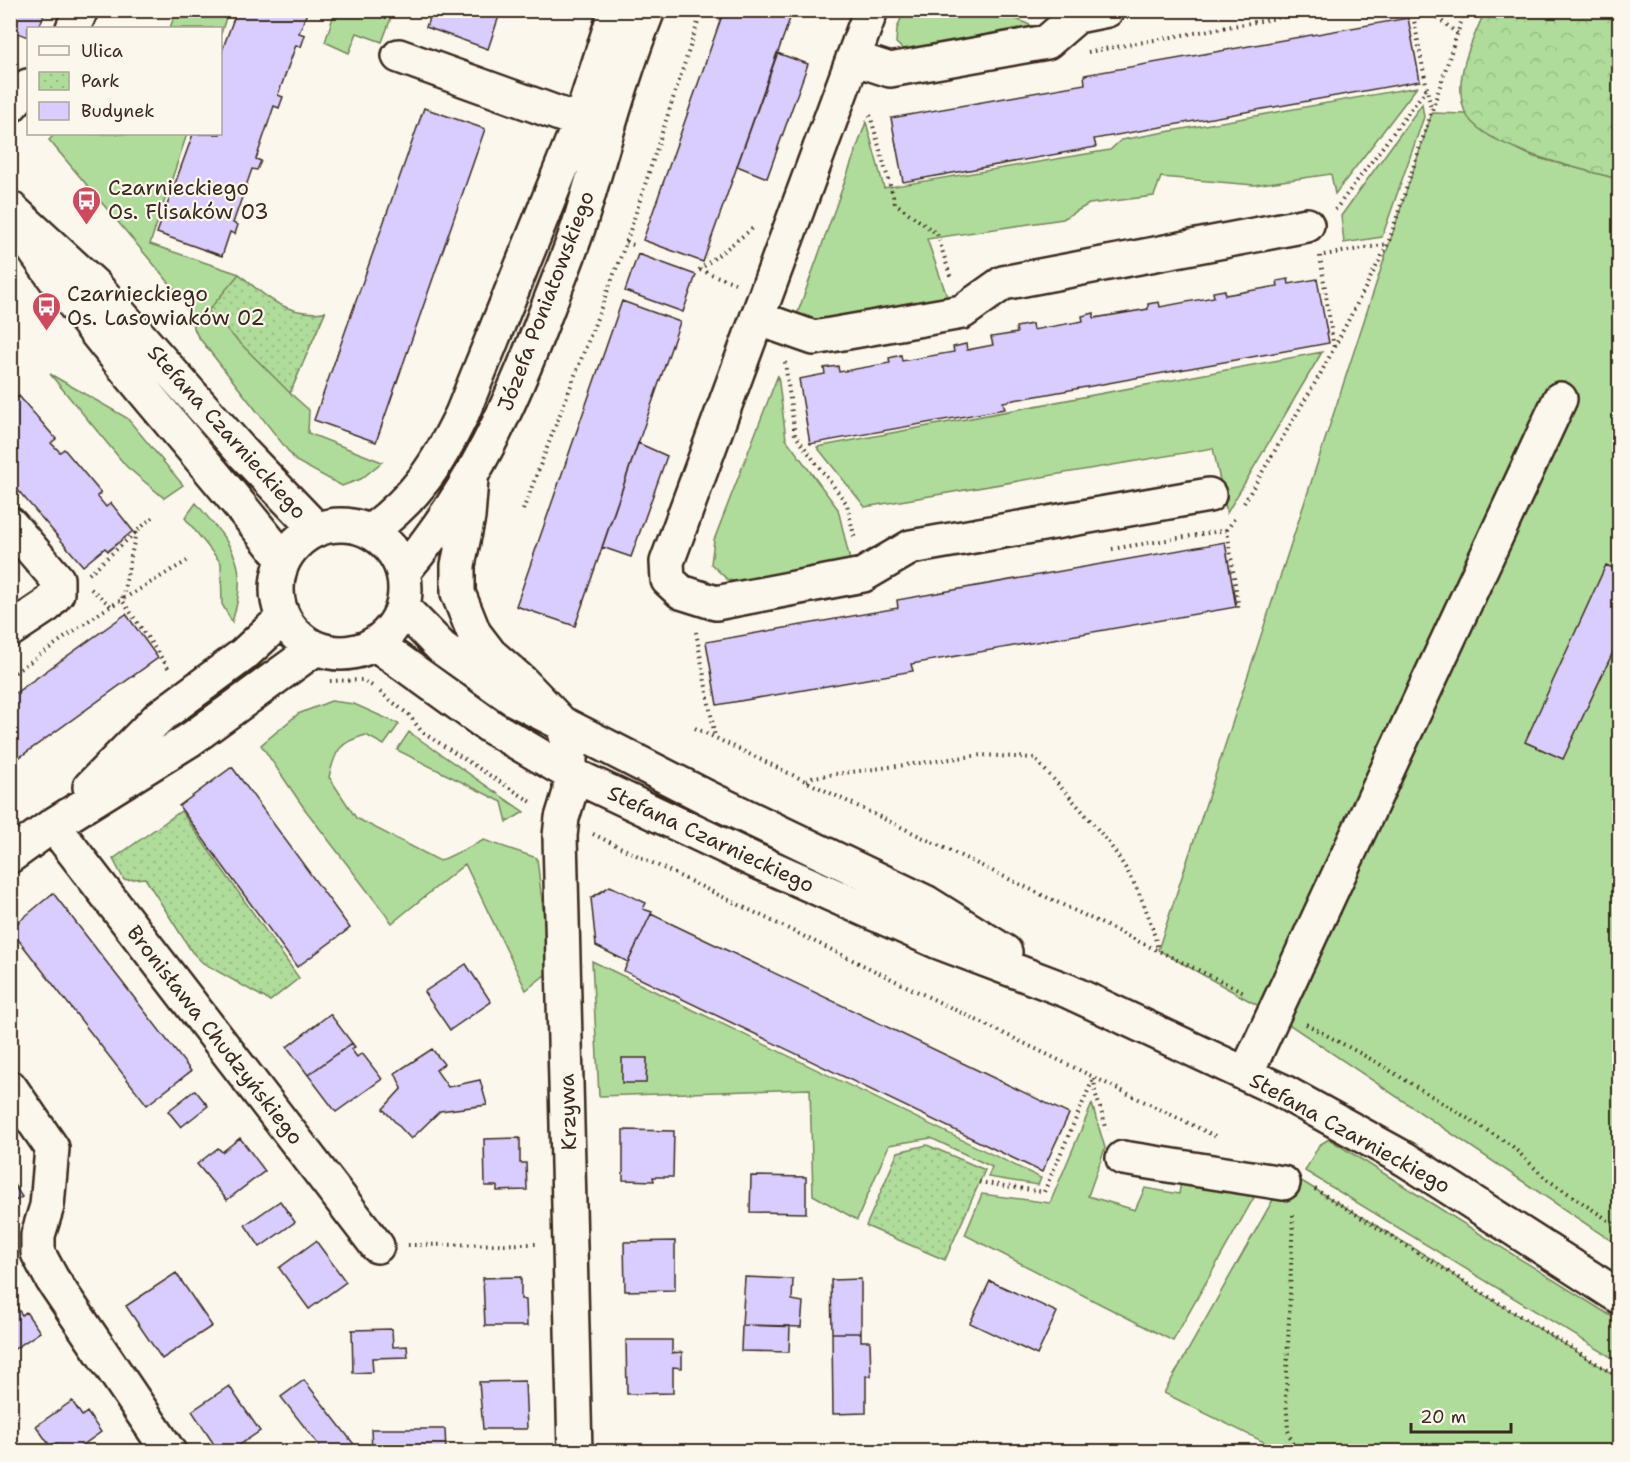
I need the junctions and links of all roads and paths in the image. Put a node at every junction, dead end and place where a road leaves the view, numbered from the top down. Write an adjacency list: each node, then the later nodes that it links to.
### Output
1 (81, 10): 11 (street)
2 (616, 10): 21 (street, Józefa Poniatowskiego)
3 (648, 10): 21 (street, Józefa Poniatowskiego)
4 (702, 10): 25 (path)
5 (870, 10): 15 (street)
6 (1107, 10): 15 (street)
7 (1322, 10): 13 (path)
8 (1412, 10): 17 (path)
9 (1428, 10): 12 (path)
10 (1466, 10): 12 (path)
11 (73, 27)
12 (1458, 34): 19 (path)
13 (1083, 53)
14 (399, 56): 21 (street)
15 (853, 58): 31 (street)
16 (27, 87): 18 (street)
17 (1427, 88): 19 (path); 24 (path)
18 (10, 106)
19 (1432, 113): 26 (path)
20 (870, 114): 30 (path)
21 (593, 126): 37 (street, Józefa Poniatowskiego); 43 (street, Józefa Poniatowskiego)
22 (10, 208): 42 (street, Stefana Czarnieckiego)
23 (10, 215): 45 (street, Stefana Czarnieckiego)
24 (1307, 225): 30 (street)
25 (626, 243): 27 (path); 39 (path)
26 (1388, 244): 28 (path); 32 (path)
27 (634, 246)
28 (1320, 256): 29 (path); 32 (path)
29 (1309, 258)
30 (962, 312): 31 (street)
31 (757, 318): 51 (street)
32 (1334, 348): 55 (path)
33 (795, 356): 34 (path)
34 (784, 359): 35 (path); 48 (path)
35 (777, 365)
36 (1560, 399): 73 (street)
37 (471, 479): 47 (street, Józefa Poniatowskiego); 63 (street)
38 (1209, 495): 48 (street)
39 (523, 510)
40 (154, 516): 44 (path)
41 (10, 524): 57 (street)
42 (316, 529): 43 (street); 45 (street)
43 (371, 531): 47 (street)
44 (136, 532): 49 (path); 52 (path)
45 (283, 560): 56 (street)
46 (187, 561): 52 (path)
47 (403, 572): 54 (street)
48 (862, 575): 51 (street)
49 (82, 580)
50 (89, 587): 53 (path)
51 (694, 596): 65 (path)
52 (122, 600): 53 (path); 61 (path)
53 (111, 606): 60 (path)
54 (403, 608): 58 (street); 63 (street, Stefana Czarnieckiego)
55 (1239, 610)
56 (283, 618): 59 (street); 69 (street)
57 (10, 630)
58 (376, 644): 59 (street); 66 (street, Stefana Czarnieckiego)
59 (316, 648): 69 (street)
60 (10, 675)
61 (174, 675)
62 (319, 681): 68 (path)
63 (562, 725): 66 (street, Krzywa); 72 (street, Stefana Czarnieckiego)
64 (695, 728): 65 (path)
65 (715, 737): 67 (path)
66 (569, 773): 68 (street, Krzywa); 72 (street, Stefana Czarnieckiego)
67 (806, 781): 71 (path); 71 (path)
68 (562, 818): 75 (path); 82 (street, Krzywa)
69 (53, 825): 70 (street); 83 (street, Bronisława Chudzyńskiego)
70 (10, 856)
71 (1158, 950): 73 (path)
72 (1068, 990): 74 (street, Stefana Czarnieckiego)
73 (1278, 1009): 74 (street); 81 (path)
74 (1246, 1074): 84 (street, Stefana Czarnieckiego)
75 (1094, 1077): 77 (path); 78 (path); 79 (path)
76 (10, 1086): 86 (street)
77 (1223, 1140)
78 (1123, 1158): 80 (street)
79 (979, 1182)
80 (1295, 1184): 85 (path); 88 (path)
81 (1620, 1228)
82 (571, 1244): 83 (path); 87 (street, Krzywa)
83 (377, 1246)
84 (1620, 1297)
85 (1620, 1378)
86 (169, 1452)
87 (575, 1452)
88 (1295, 1452)

